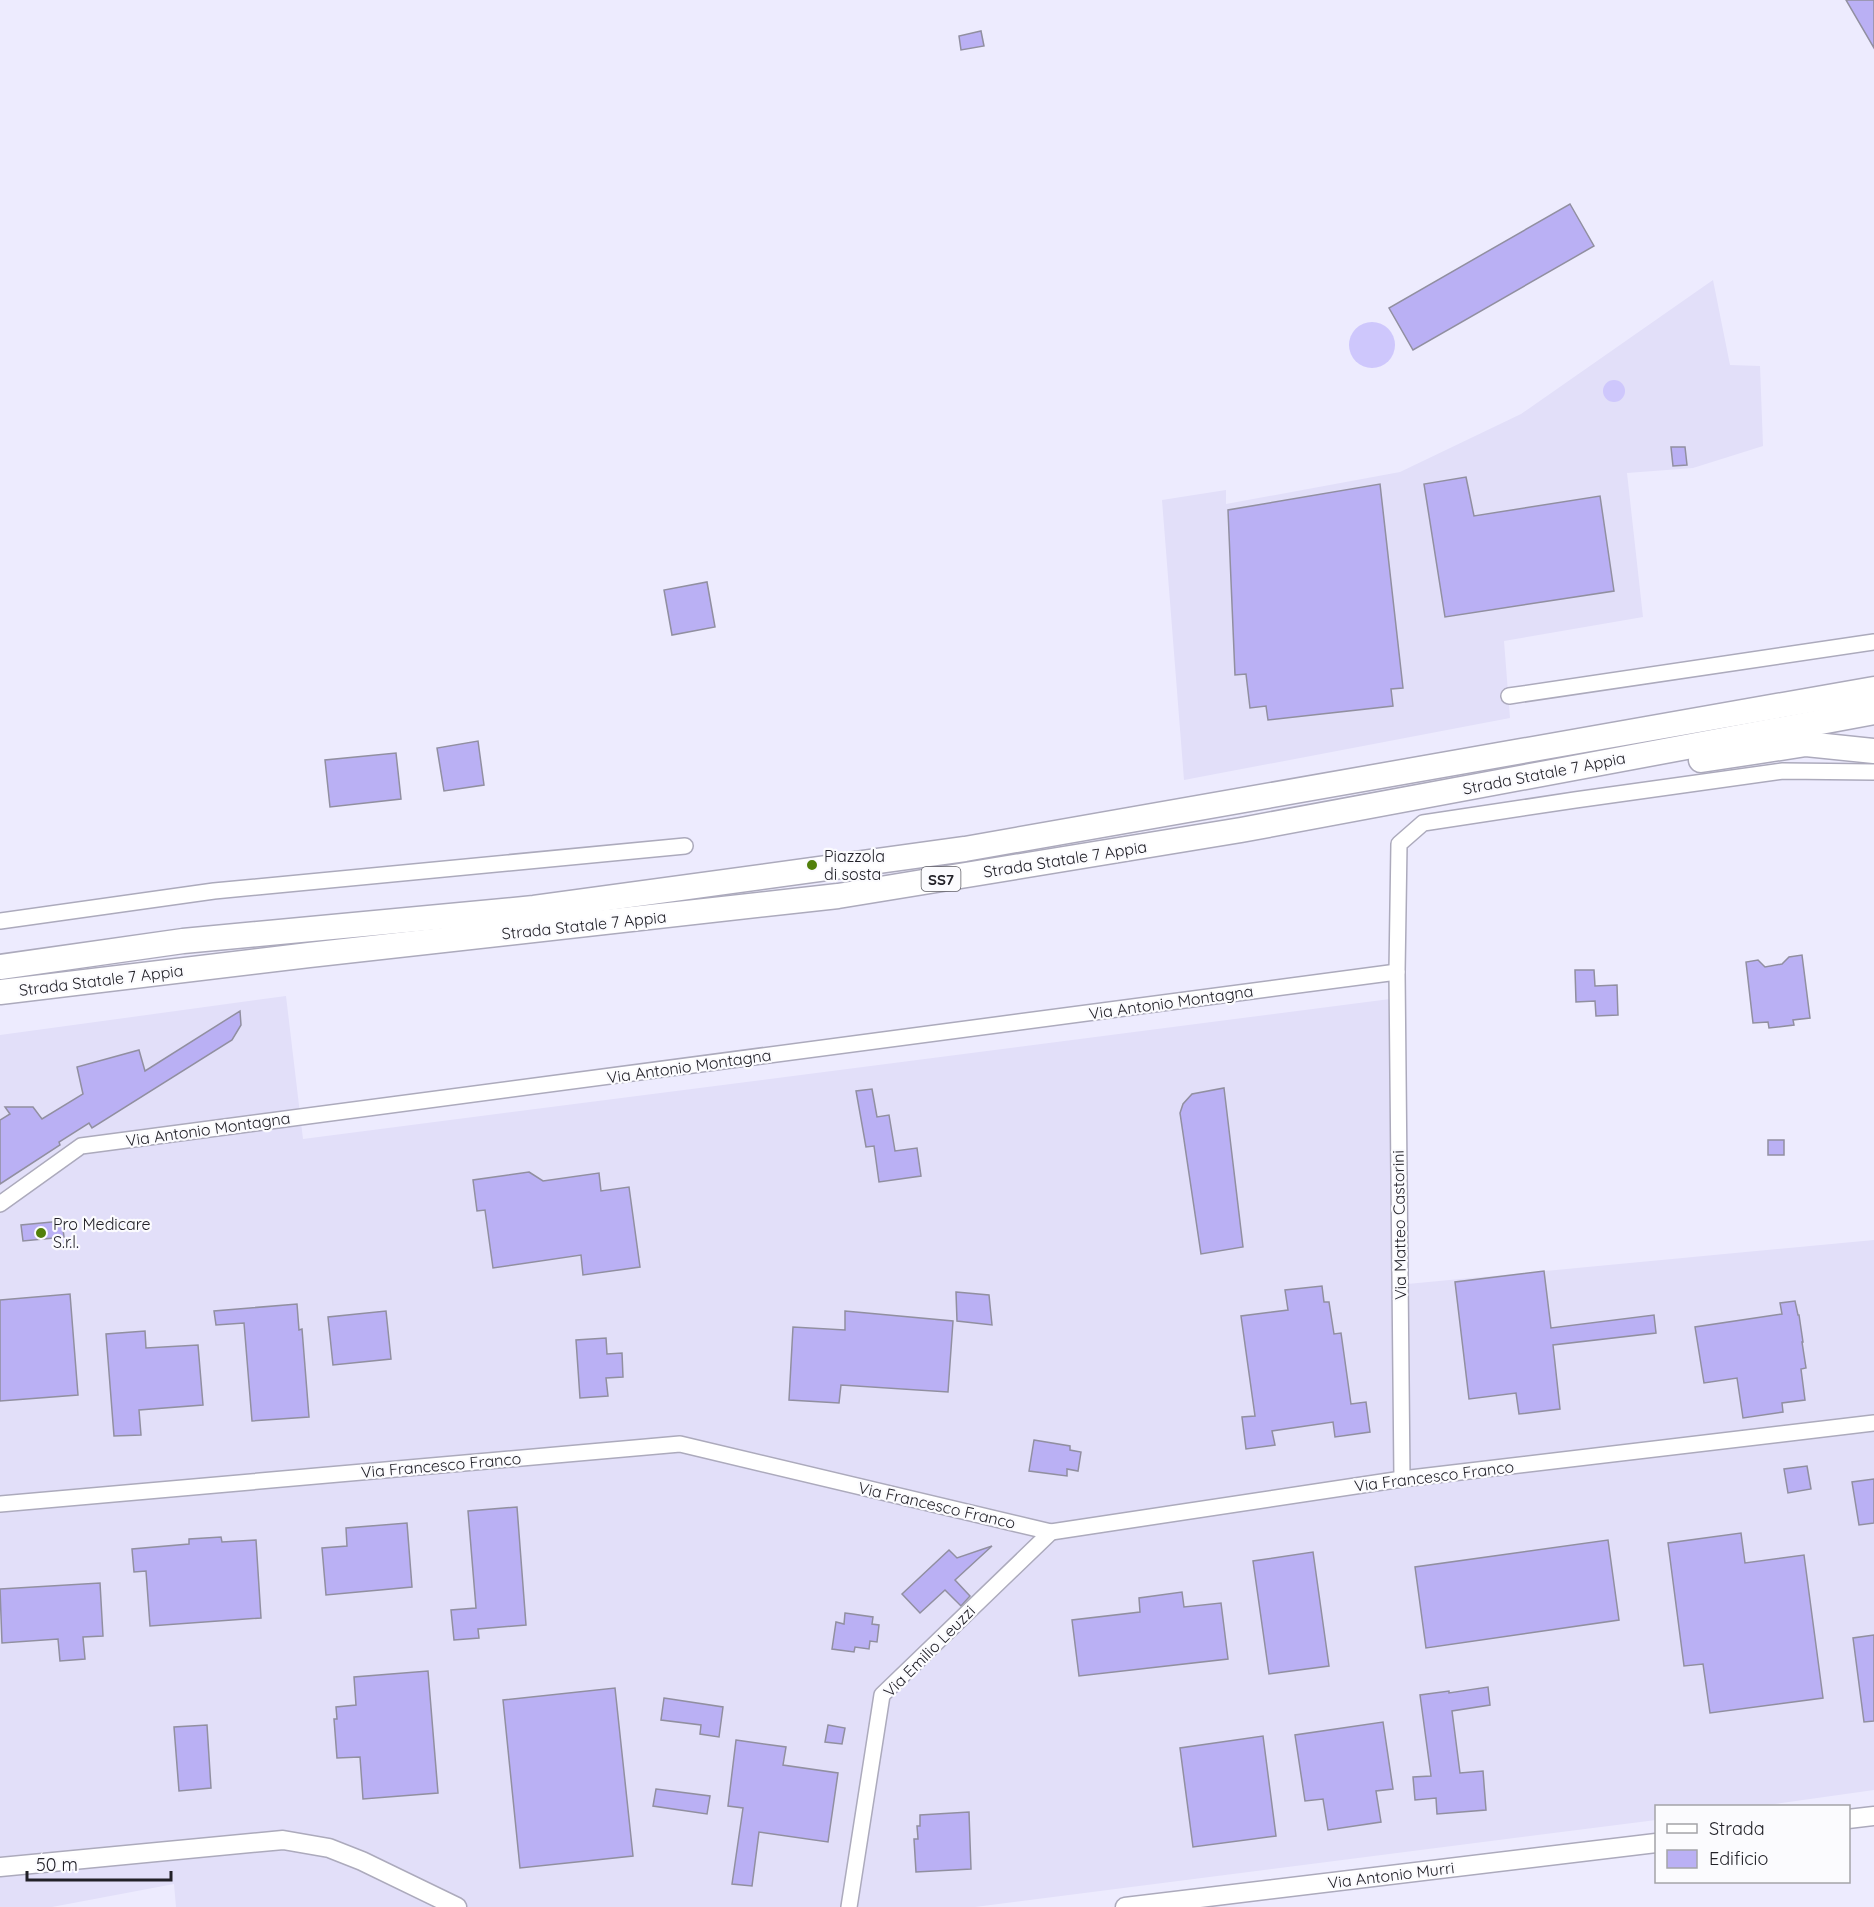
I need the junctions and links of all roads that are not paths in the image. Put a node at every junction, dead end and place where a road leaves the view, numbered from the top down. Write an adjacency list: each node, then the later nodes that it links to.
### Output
1 (1874, 642): 3 (street)
2 (1874, 689): 10 (highway, Strada Statale 7 Appia / SS7)
3 (1509, 696)
4 (1874, 712): 7 (highway, Strada Statale 7 Appia / SS7)
5 (1874, 751): 7 (highway)
6 (1874, 772): 11 (street, Via Matteo Castorini)
7 (1505, 780): 12 (highway, Strada Statale 7 Appia / SS7)
8 (685, 846): 9 (street)
9 (0, 921)
10 (0, 967)
11 (1397, 972): 13 (street, Via Antonio Montagna); 15 (street, Via Matteo Castorini)
12 (0, 992)
13 (0, 1204)
14 (1874, 1423): 15 (street, Via Francesco Franco)
15 (1402, 1479): 17 (street, Via Francesco Franco)
16 (0, 1504): 17 (street, Via Francesco Franco)
17 (1051, 1532): 23 (street, Via Emilio Leuzzi)
18 (1874, 1816): 19 (street)
19 (1850, 1819)
20 (1655, 1843): 24 (street, Via Antonio Murri)
21 (0, 1867): 22 (street)
22 (457, 1907)
23 (849, 1907)
24 (1125, 1907)

